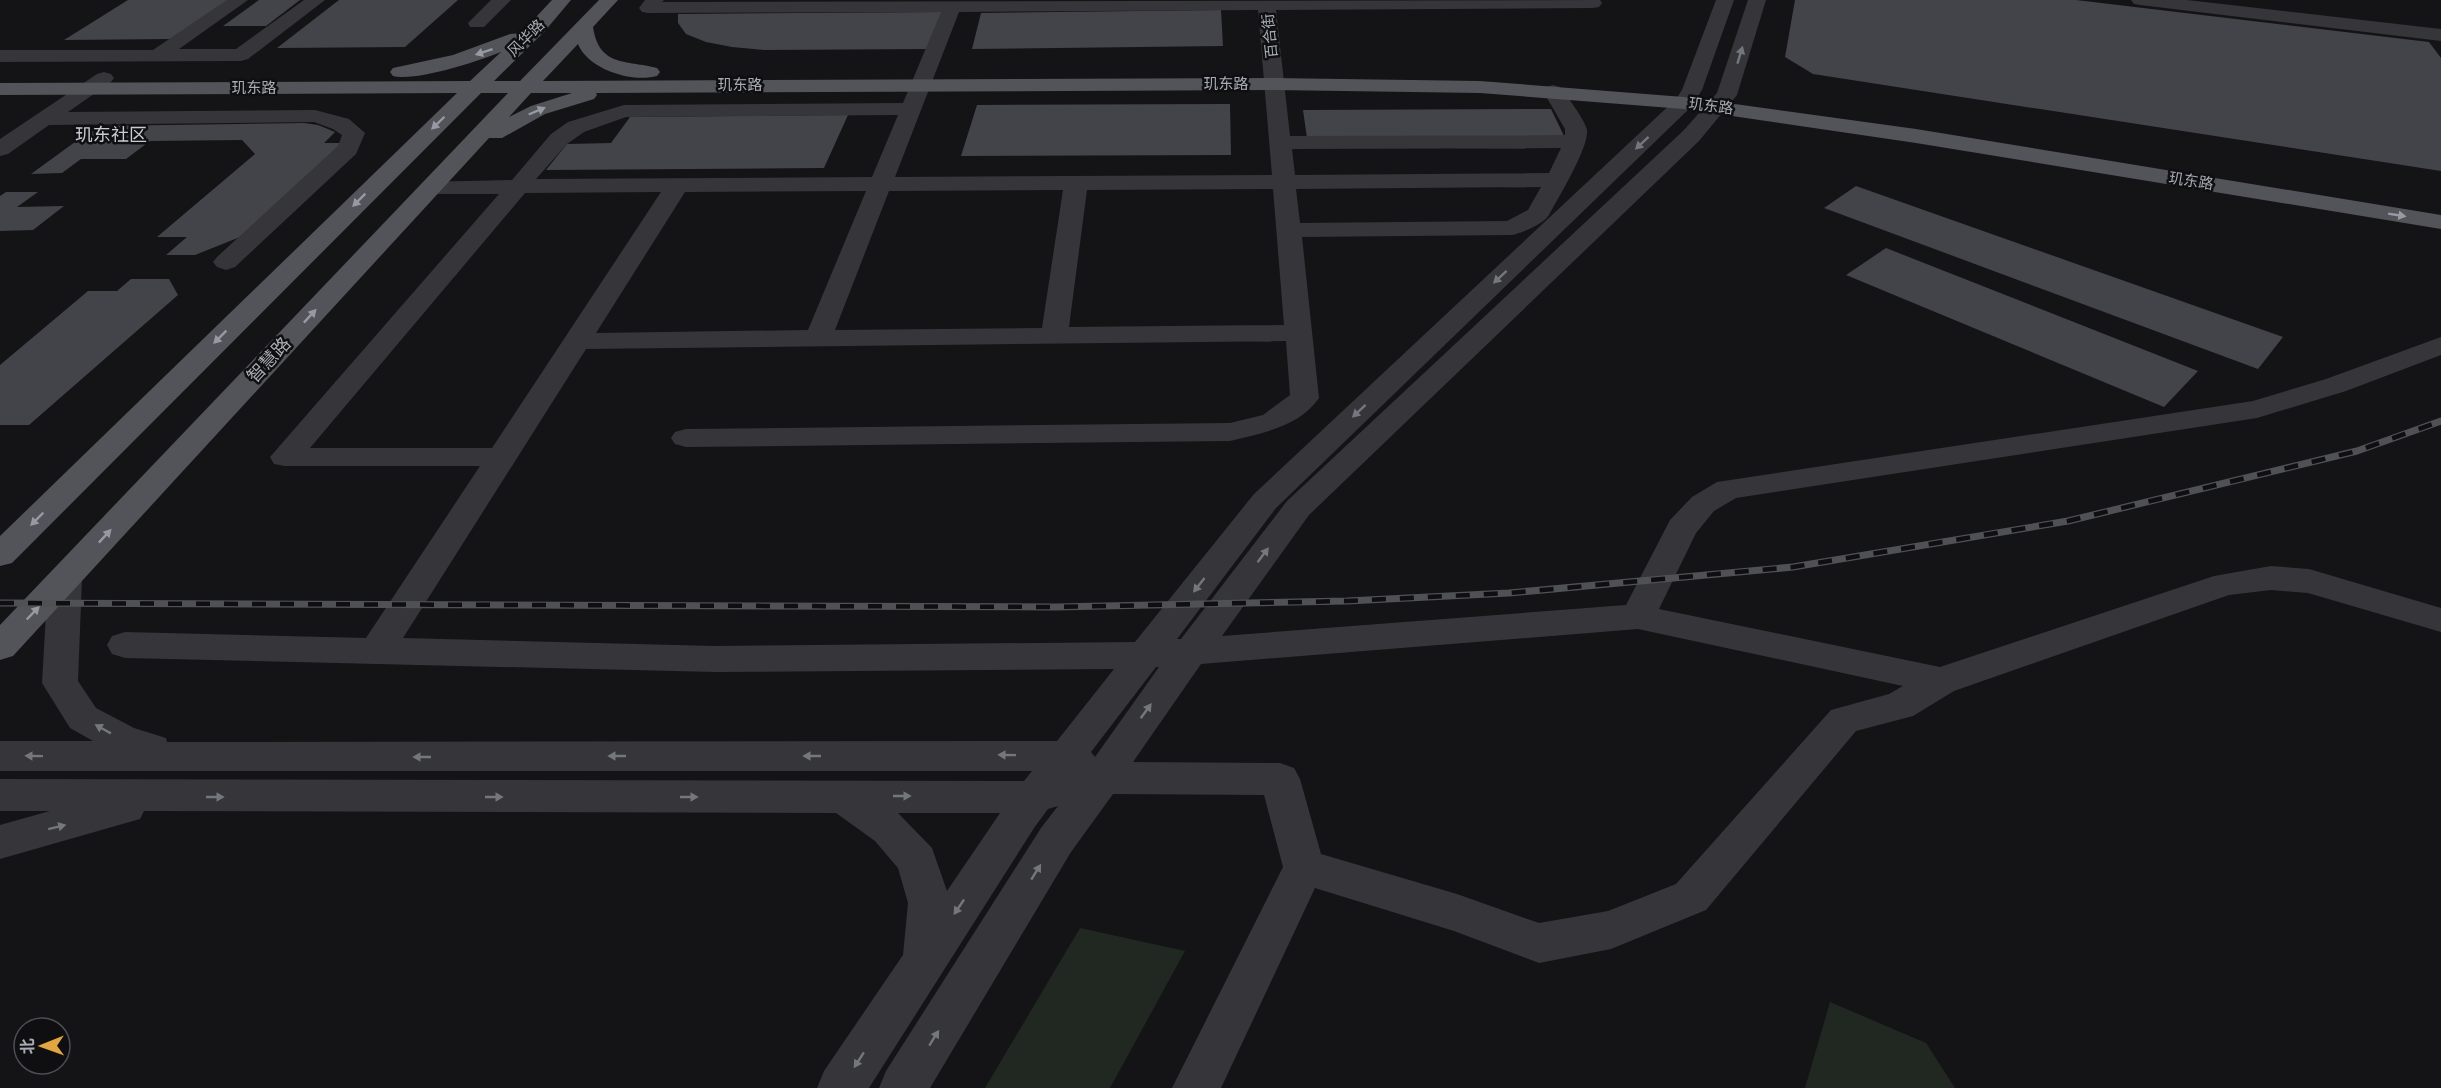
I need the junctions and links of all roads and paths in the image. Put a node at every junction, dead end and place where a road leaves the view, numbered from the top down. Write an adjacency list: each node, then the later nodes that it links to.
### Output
1 (239, 0): 19 (street)
2 (316, 0): 19 (street)
3 (502, 0): 14 (street)
4 (655, 0): 13 (street)
5 (1591, 0): 11 (street)
6 (1725, 0): 30 (street)
7 (1757, 0): 30 (street, one-way to 7)
8 (2139, 0): 17 (street)
9 (561, 1): 10 (main road); 16 (main road, 风华路)
10 (608, 1): 15 (main road, 风华路)
11 (1266, 2): 12 (street); 20 (street, 百合街)
12 (954, 3): 13 (street); 22 (street)
13 (793, 4)
14 (477, 23)
15 (584, 27): 23 (main road, 风华路); 24 (main road)
16 (537, 28): 25 (main road, 风华路); 26 (main road, one-way to 26)
17 (2441, 35)
18 (0, 56): 19 (street)
19 (156, 56)
20 (1274, 78): 22 (main road, 玑东路); 29 (main road, 玑东路); 30 (main road, 玑东路); 34 (street, 百合街)
21 (0, 79): 27 (main road, 玑东路)
22 (923, 79): 24 (main road, 玑东路); 31 (street)
23 (534, 80): 24 (main road, 玑东路); 25 (main road, 玑东路); 35 (main road, 智慧路)
24 (661, 80): 35 (main road, one-way to 24)
25 (482, 81): 26 (main road, 玑东路); 37 (main road, one-way to 37)
26 (364, 82): 27 (main road, 玑东路); 37 (main road)
27 (97, 84): 28 (main road, 玑东路); 32 (street)
28 (0, 89)
29 (1553, 91): 30 (main road, 玑东路); 33 (street)
30 (1705, 99): 45 (main road, 玑东路); 46 (main road, 玑东路, one-way to 46); 63 (street, one-way to 30); 64 (street, one-way to 64)
31 (911, 109): 41 (street); 43 (street)
32 (44, 119): 36 (street); 48 (street)
33 (1575, 141): 34 (street); 38 (street)
34 (1280, 143): 39 (street, 百合街)
35 (466, 148): 44 (main road, 智慧路)
36 (0, 149)
37 (401, 159): 56 (main road, one-way to 56)
38 (1557, 180): 39 (street); 47 (street)
39 (1284, 181): 40 (street); 47 (street, 百合街)
40 (1076, 183): 41 (street); 50 (street)
41 (881, 184): 42 (street); 51 (street)
42 (678, 185): 43 (street); 52 (street)
43 (519, 186): 44 (street); 55 (street)
44 (431, 187): 57 (main road, 智慧路, one-way to 44)
45 (2441, 206)
46 (2441, 222)
47 (1289, 230): 49 (street, 百合街)
48 (226, 262)
49 (1299, 333): 50 (street); 54 (street, 百合街)
50 (1054, 335): 51 (street)
51 (818, 338): 52 (street)
52 (577, 341): 55 (street)
53 (2441, 345): 58 (street)
54 (686, 438)
55 (502, 458): 62 (street)
56 (0, 555)
57 (65, 579): 61 (main road, 智慧路, one-way to 57); 68 (street, one-way to 57)
58 (1638, 617): 63 (street); 65 (street)
59 (2441, 620): 65 (street)
60 (125, 645): 62 (street)
61 (0, 647)
62 (376, 651): 64 (street)
63 (1191, 651): 64 (street); 69 (street, one-way to 63)
64 (1145, 655): 67 (street)
65 (1941, 681): 75 (street)
66 (0, 756): 68 (street, one-way to 66)
67 (1066, 756): 68 (street, one-way to 68); 69 (street); 73 (street)
68 (177, 757)
69 (1102, 778): 73 (street); 75 (street); 78 (street, one-way to 69)
70 (0, 795): 72 (street)
71 (843, 796): 72 (street, one-way to 71); 73 (street, one-way to 73); 76 (street)
72 (156, 797): 74 (street, one-way to 72)
73 (1034, 797): 76 (street, one-way to 76)
74 (0, 842)
75 (1304, 867): 79 (street)
76 (925, 958): 77 (street, one-way to 77)
77 (841, 1088)
78 (903, 1088)
79 (1196, 1088)

